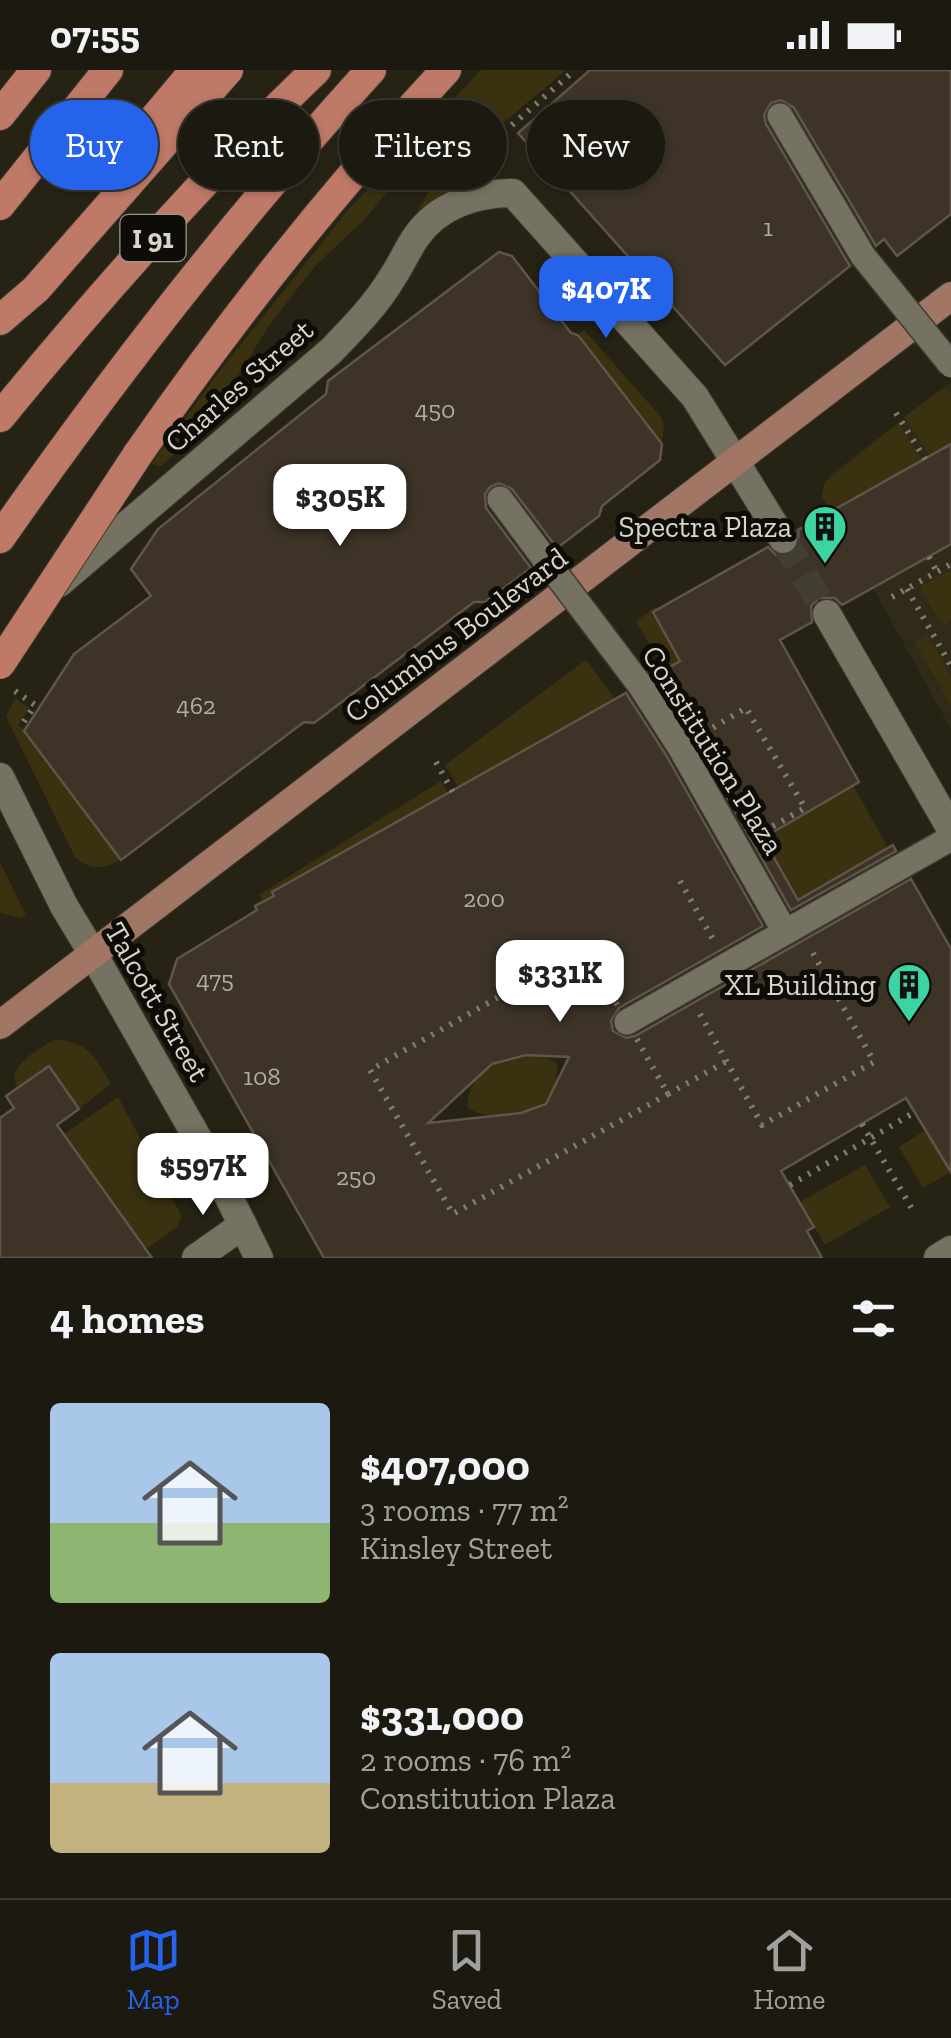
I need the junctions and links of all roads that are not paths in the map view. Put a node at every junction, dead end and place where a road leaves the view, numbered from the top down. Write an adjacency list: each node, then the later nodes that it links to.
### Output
1 (36, 70): 8 (highway)
2 (108, 70): 10 (highway)
3 (195, 70): 12 (highway)
4 (228, 70): 12 (highway)
5 (316, 70): 14 (highway, I 91)
6 (371, 70): 17 (highway)
7 (446, 70): 21 (highway, bridge)
8 (0, 115)
9 (780, 116): 13 (street, bridge)
10 (0, 205)
11 (951, 296): 15 (main road, Columbus Boulevard)
12 (0, 317)
13 (951, 364)
14 (0, 416)
15 (737, 460): 18 (street); 20 (street, Charles Street); 26 (main road, Columbus Boulevard)
16 (500, 499): 25 (street, Constitution Plaza, bridge)
17 (2, 536)
18 (783, 538)
19 (827, 614): 23 (street)
20 (0, 639)
21 (0, 664)
22 (0, 777): 26 (street, Talcott Street)
23 (951, 829)
24 (951, 838): 25 (street)
25 (791, 929): 27 (street)
26 (93, 954): 28 (main road, Columbus Boulevard); 29 (street, Talcott Street)
27 (627, 1022)
28 (0, 1025)
29 (243, 1225): 31 (street); 32 (street, Talcott Street)
30 (951, 1250): 33 (street)
31 (196, 1258)
32 (259, 1258)
33 (938, 1258)

